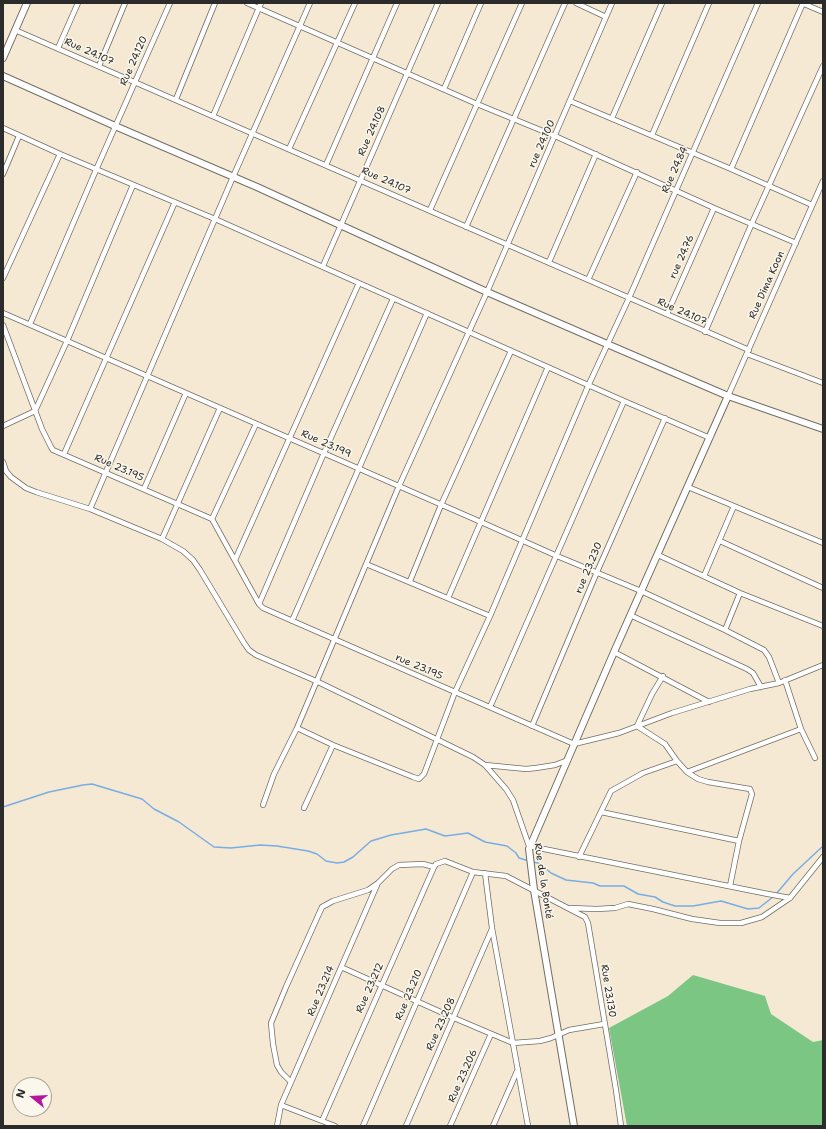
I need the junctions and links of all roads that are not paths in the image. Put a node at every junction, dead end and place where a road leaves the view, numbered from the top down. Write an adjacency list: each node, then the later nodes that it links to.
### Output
1 (27, 3): 25 (street)
2 (78, 3): 27 (street)
3 (125, 3): 30 (street)
4 (170, 3): 34 (street, Rue 24.120)
5 (215, 3): 36 (street)
6 (247, 3): 21 (street)
7 (261, 3): 21 (street)
8 (310, 3): 24 (street)
9 (355, 3): 26 (street)
10 (397, 3): 29 (street)
11 (438, 3): 32 (street, Rue 24.108)
12 (481, 3): 35 (street)
13 (522, 3): 38 (street)
14 (565, 3): 41 (street)
15 (576, 3): 23 (street)
16 (612, 3): 23 (street, rue 24.100)
17 (662, 3): 40 (street)
18 (709, 3): 45 (street)
19 (758, 3): 49 (street, Rue 24.84)
20 (803, 3): 22 (street); 53 (street)
21 (259, 8): 24 (street); 39 (street)
22 (823, 12)
23 (606, 16): 37 (street, rue 24.100)
24 (300, 27): 26 (street); 44 (street)
25 (15, 30): 27 (street, Rue 24.107); 28 (street)
26 (337, 43): 29 (street); 48 (street)
27 (58, 48): 30 (street, Rue 24.107)
28 (3, 58)
29 (373, 58): 32 (street); 52 (street)
30 (99, 66): 34 (street, Rue 24.107)
31 (823, 66): 61 (street)
32 (408, 72): 35 (street); 58 (street, Rue 24.108)
33 (3, 76): 42 (street)
34 (135, 82): 36 (street, Rue 24.107); 42 (street, Rue 24.120)
35 (444, 88): 38 (street)
36 (176, 99): 39 (street, Rue 24.107)
37 (570, 101): 40 (street); 47 (street, rue 24.100)
38 (477, 104): 41 (street); 66 (street)
39 (214, 116): 44 (street, Rue 24.107)
40 (612, 118): 45 (street)
41 (514, 120): 47 (street); 70 (street)
42 (115, 126): 54 (street, Rue 24.120); 57 (street)
43 (3, 128): 46 (street)
44 (253, 133): 48 (street, Rue 24.107); 57 (street)
45 (652, 135): 49 (street)
46 (19, 136): 50 (street); 56 (street)
47 (555, 136): 51 (street); 72 (street, rue 24.100)
48 (289, 149): 52 (street, Rue 24.107)
49 (693, 153): 53 (street); 62 (street, Rue 24.84)
50 (60, 154): 54 (street); 75 (street)
51 (596, 154): 55 (street); 73 (street)
52 (326, 165): 58 (street, Rue 24.107)
53 (731, 169): 61 (street)
54 (96, 170): 60 (street); 84 (street, Rue 24.120)
55 (637, 172): 62 (street); 76 (street)
56 (3, 174)
57 (233, 177): 67 (street); 69 (street)
58 (361, 180): 66 (street, Rue 24.107); 69 (street, Rue 24.108)
59 (823, 181): 64 (street, Rue Dima Koon)
60 (133, 185): 63 (street); 88 (street)
61 (768, 186): 64 (street); 68 (street)
62 (676, 190): 65 (street); 79 (street, Rue 24.84)
63 (175, 202): 67 (street); 92 (street)
64 (812, 205): 71 (street, Rue Dima Koon)
65 (714, 208): 68 (street); 83 (street, rue 24.76)
66 (430, 210): 70 (street, Rue 24.107)
67 (215, 219): 74 (street); 94 (street)
68 (752, 223): 71 (street); 87 (street)
69 (340, 226): 74 (street, Rue 24.108); 78 (street)
70 (466, 227): 72 (street, Rue 24.107)
71 (796, 243): 91 (street, Rue Dima Koon)
72 (507, 245): 73 (street, Rue 24.107); 78 (street, rue 24.100)
73 (548, 262): 76 (street, Rue 24.107)
74 (323, 266): 77 (street)
75 (3, 278)
76 (588, 280): 79 (street, Rue 24.107)
77 (360, 283): 80 (street); 106 (street)
78 (487, 292): 86 (street, rue 24.100); 89 (street)
79 (629, 298): 83 (street, Rue 24.107); 89 (street, Rue 24.84)
80 (393, 299): 82 (street); 108 (street)
81 (3, 313): 84 (street, Rue 23.199)
82 (427, 314): 86 (street); 111 (street)
83 (667, 314): 87 (street, Rue 24.107)
84 (30, 324): 88 (street, Rue 23.199)
85 (3, 325): 101 (street, Rue 23.195)
86 (469, 332): 90 (street); 113 (street, rue 24.100)
87 (705, 332): 91 (street, Rue 24.107)
88 (67, 341): 92 (street, Rue 23.199); 101 (street)
89 (607, 344): 96 (street, Rue 24.84); 98 (street)
90 (511, 351): 93 (street); 117 (street)
91 (748, 352): 95 (street, Rue 24.107); 98 (street, Rue Dima Koon)
92 (106, 358): 94 (street, Rue 23.199); 109 (street)
93 (548, 367): 96 (street); 121 (street)
94 (147, 376): 97 (street, Rue 23.199); 112 (street)
95 (823, 383)
96 (589, 384): 99 (street); 123 (street, Rue 24.84)
97 (186, 393): 100 (street, Rue 23.199); 115 (street)
98 (728, 396): 105 (street); 107 (street)
99 (624, 401): 102 (street); 127 (street)
100 (220, 408): 103 (street, Rue 23.199); 116 (street)
101 (35, 411): 104 (street); 109 (street, Rue 23.195)
102 (665, 418): 107 (street); 130 (street, rue 23.230)
103 (256, 424): 106 (street, Rue 23.199); 120 (street)
104 (3, 426)
105 (823, 429)
106 (290, 438): 108 (street, Rue 23.199); 128 (street)
107 (710, 438): 114 (street)
108 (324, 453): 111 (street, Rue 23.199); 137 (street)
109 (64, 454): 112 (street, Rue 23.195)
110 (3, 462): 119 (street, Rue de la Bonté)
111 (360, 469): 113 (street, Rue 23.199); 140 (street)
112 (106, 472): 115 (street, Rue 23.195); 119 (street)
113 (399, 486): 117 (street, Rue 23.199); 129 (street, rue 24.100)
114 (688, 487): 118 (street); 126 (street)
115 (144, 489): 116 (street, Rue 23.195)
116 (178, 504): 120 (street, Rue 23.195); 122 (street)
117 (441, 505): 121 (street, Rue 23.199); 132 (street)
118 (734, 506): 124 (street); 125 (street)
119 (90, 509): 122 (street, Rue de la Bonté)
120 (212, 519): 128 (street)
121 (481, 522): 123 (street, Rue 23.199); 136 (street)
122 (162, 539): 148 (street, Rue de la Bonté)
123 (522, 540): 127 (street, Rue 23.199); 139 (street, Rue 24.84)
124 (720, 541): 131 (street); 133 (street)
125 (823, 543)
126 (658, 554): 131 (street); 134 (street)
127 (557, 556): 130 (street, Rue 23.199); 153 (street)
128 (235, 560): 137 (street)
129 (366, 564): 132 (street); 143 (street, rue 24.100)
130 (597, 572): 134 (street, Rue 23.199); 154 (street, rue 23.230)
131 (704, 576): 135 (street)
132 (410, 582): 136 (street)
133 (823, 588)
134 (641, 591): 138 (street); 142 (street, Rue 23.199)
135 (740, 592): 141 (street); 142 (street)
136 (448, 598): 139 (street)
137 (259, 604): 140 (street, rue 23.195)
138 (630, 615): 144 (street); 150 (street)
139 (490, 616): 151 (street, Rue 24.84)
140 (292, 621): 143 (street, rue 23.195)
141 (823, 626)
142 (725, 630): 149 (street, Rue 23.199)
143 (334, 640): 148 (street, rue 24.100); 151 (street, rue 23.195)
144 (614, 652): 146 (street); 159 (street)
145 (822, 664): 147 (street)
146 (663, 676): 152 (street); 155 (street)
147 (785, 680): 149 (street); 157 (street)
148 (316, 681): 156 (street, rue 24.100); 158 (street, Rue de la Bonté)
149 (779, 683): 150 (street)
150 (761, 687): 152 (street)
151 (455, 692): 153 (street, rue 23.195); 158 (street, Rue 24.84)
152 (709, 702): 155 (street)
153 (490, 708): 154 (street, rue 23.195)
154 (532, 726): 159 (street, rue 23.195)
155 (637, 726): 159 (street); 163 (street)
156 (297, 728): 160 (street); 166 (street, rue 24.100)
157 (802, 729): 161 (street); 165 (street)
158 (436, 739): 160 (street, Rue 24.84); 164 (street, Rue de la Bonté)
159 (574, 744): 162 (street)
160 (333, 745): 167 (street)
161 (815, 758)
162 (568, 760): 164 (street); 170 (street)
163 (677, 761): 165 (street); 168 (street)
164 (485, 765): 170 (street, Rue de la Bonté)
165 (687, 772): 169 (street)
166 (263, 806)
167 (304, 808)
168 (600, 812): 169 (street); 171 (street)
169 (739, 841): 177 (street)
170 (529, 849): 171 (street); 178 (street, Rue de la Bonté)
171 (579, 857): 177 (street)
172 (823, 857): 179 (street)
173 (435, 866): 174 (street, Rue 23.130); 176 (street, Rue 23.130); 183 (street, Rue 23.212)
174 (473, 872): 175 (street, Rue 23.130); 184 (street, Rue 23.210)
175 (485, 873): 178 (street, Rue 23.130); 181 (street)
176 (378, 883): 182 (street, Rue 23.214); 191 (street)
177 (730, 886): 179 (street)
178 (534, 890): 180 (street, Rue 23.130); 188 (street, Rue de la Bonté)
179 (790, 898): 180 (street)
180 (568, 908): 186 (street, Rue 23.130)
181 (492, 928): 185 (street, Rue 23.208); 189 (street)
182 (341, 967): 183 (street); 191 (street, Rue 23.214)
183 (381, 984): 184 (street); 193 (street, Rue 23.212)
184 (417, 1000): 185 (street); 196 (street, Rue 23.210)
185 (454, 1018): 187 (street); 197 (street, Rue 23.208)
186 (604, 1024): 188 (street); 202 (street, Rue 23.130)
187 (491, 1034): 189 (street); 198 (street, Rue 23.206)
188 (559, 1034): 189 (street); 201 (street, Rue de la Bonté)
189 (513, 1043): 190 (street)
190 (518, 1069): 199 (street); 200 (street)
191 (291, 1082): 192 (street, Rue 23.214)
192 (281, 1105): 193 (street); 194 (street, Rue 23.214)
193 (322, 1121): 195 (street)
194 (277, 1126)
195 (335, 1126)
196 (362, 1126)
197 (406, 1126)
198 (450, 1126)
199 (494, 1126)
200 (528, 1126)
201 (574, 1126)
202 (621, 1126)

